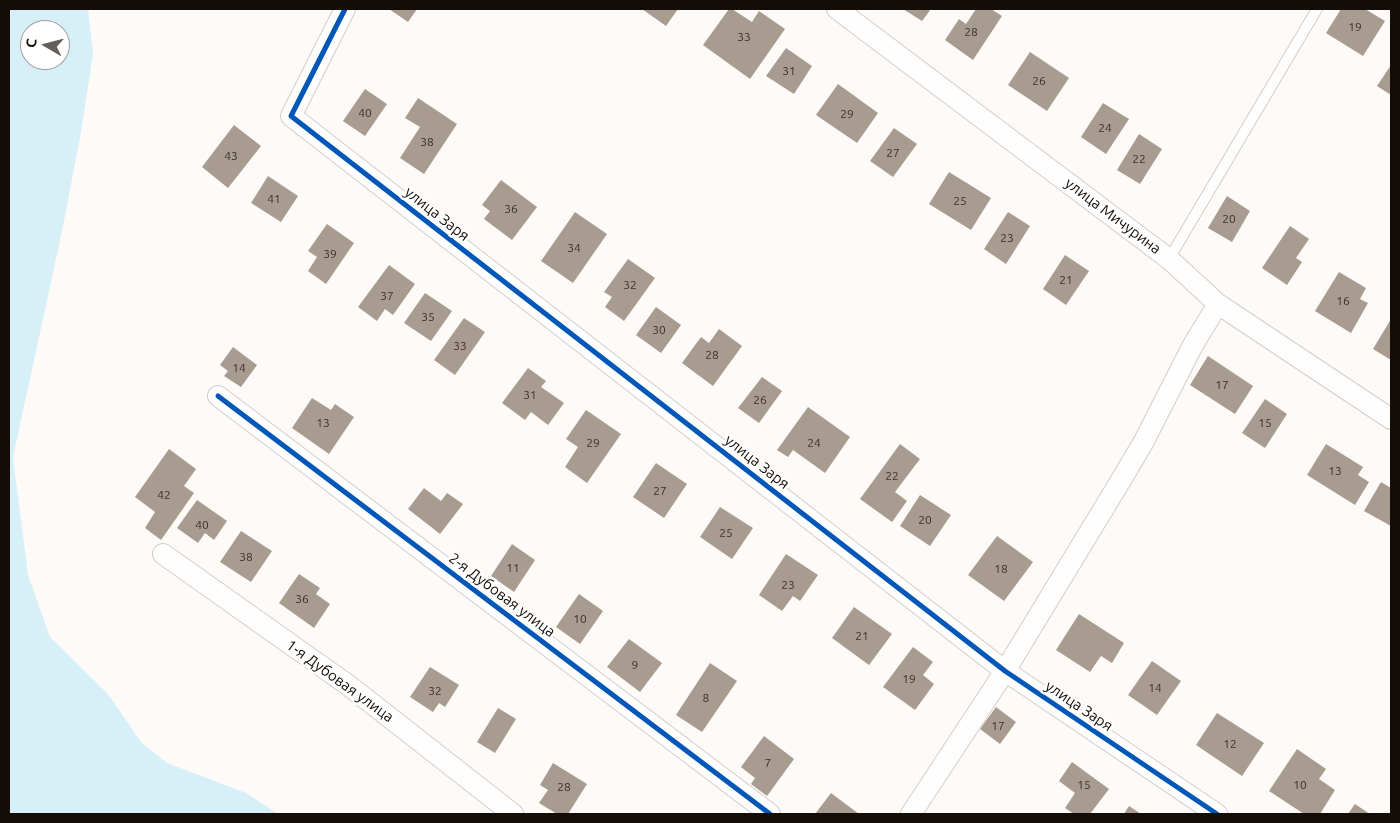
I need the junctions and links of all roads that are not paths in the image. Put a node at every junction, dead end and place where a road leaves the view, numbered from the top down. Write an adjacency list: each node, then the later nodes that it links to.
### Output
1 (345, 9): 9 (street, улица Заря)
2 (837, 9): 4 (street, улица Мичурина)
3 (1317, 9): 4 (lane)
4 (1169, 259): 5 (street, улица Мичурина)
5 (1218, 304): 7 (street, улица Мичурина); 9 (street)
6 (218, 396): 11 (street, 2-я Дубовая улица)
7 (1391, 419)
8 (163, 554): 10 (street, 1-я Дубовая улица)
9 (1005, 671): 12 (street); 13 (street, улица Заря)
10 (513, 814)
11 (770, 814)
12 (911, 814)
13 (1217, 814)

